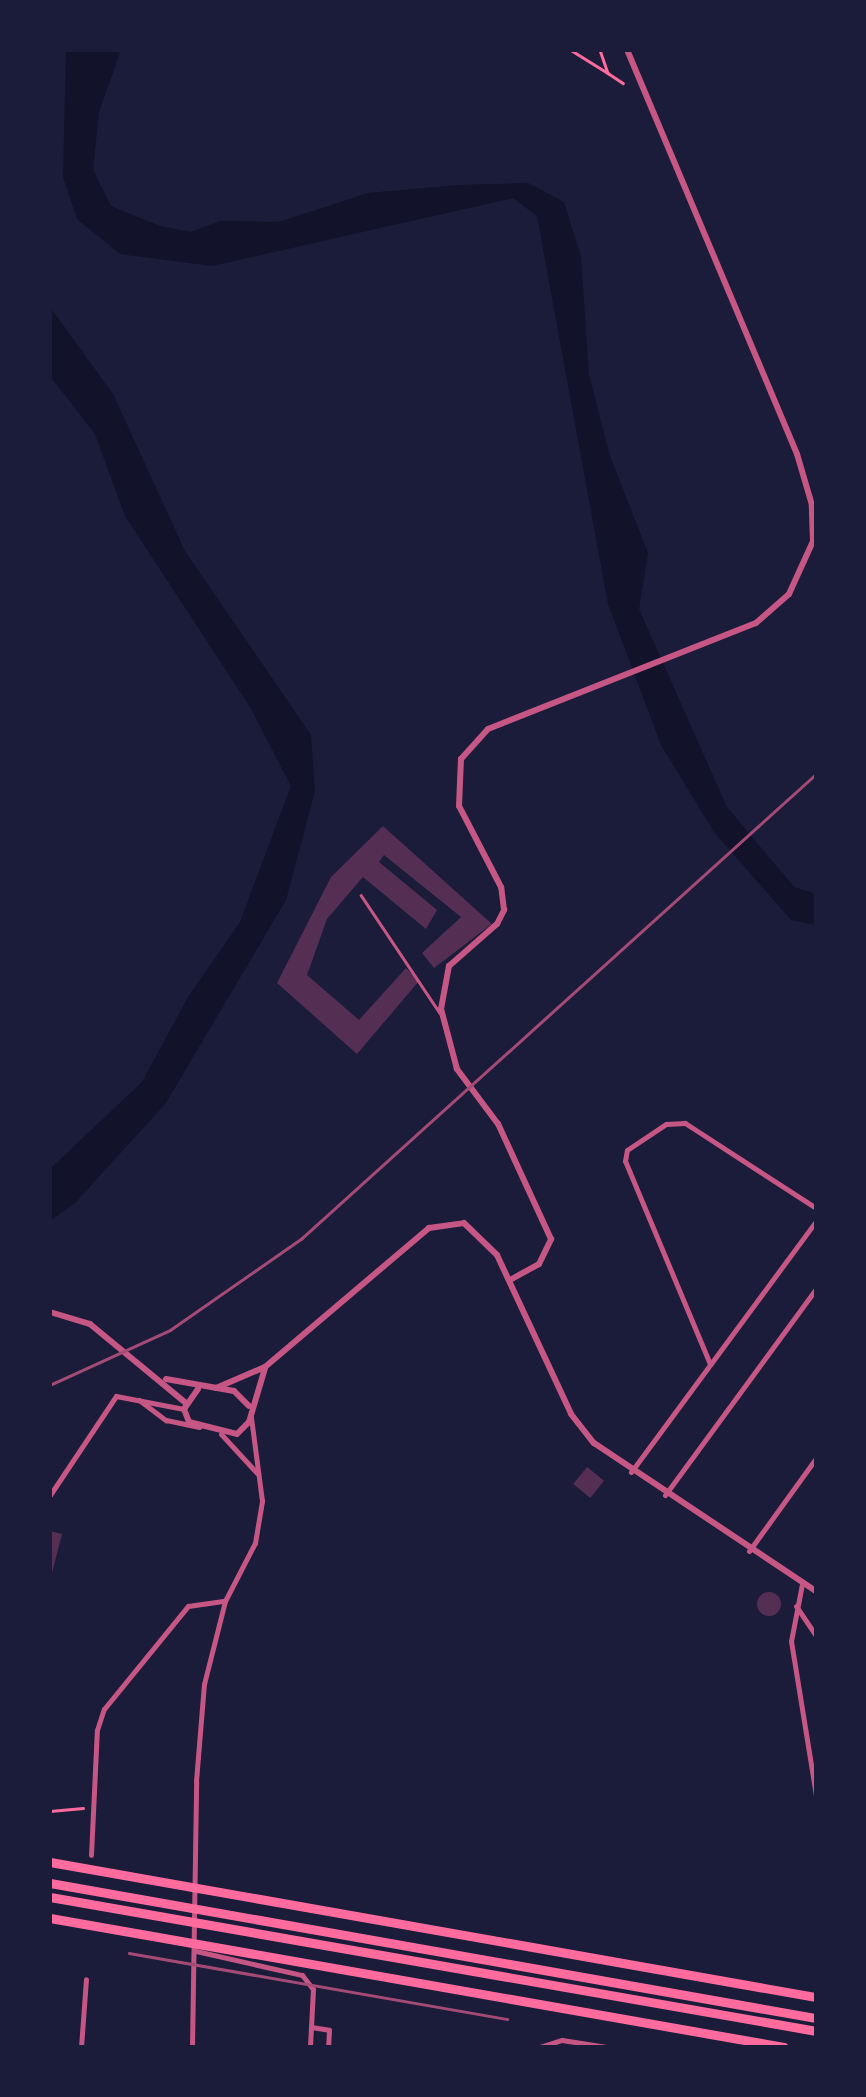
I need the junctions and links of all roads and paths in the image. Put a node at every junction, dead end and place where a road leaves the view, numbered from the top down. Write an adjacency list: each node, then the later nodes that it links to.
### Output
1 (571, 50): 4 (path)
2 (600, 50): 4 (path)
3 (627, 50): 7 (street)
4 (608, 72): 5 (path)
5 (623, 83)
6 (361, 895): 7 (lane)
7 (442, 1014): 10 (street)
8 (816, 1208): 13 (street)
9 (816, 1221): 13 (street)
10 (510, 1280): 14 (street); 24 (street)
11 (816, 1290): 27 (street)
12 (50, 1312): 15 (street)
13 (710, 1364): 24 (street)
14 (265, 1367): 17 (street); 20 (street)
15 (162, 1377): 16 (street); 19 (street)
16 (198, 1388): 17 (street); 19 (street)
17 (216, 1388): 20 (street)
18 (132, 1394): 19 (street); 21 (street); 26 (street)
19 (185, 1406): 21 (street)
20 (250, 1411): 22 (street); 25 (street)
21 (199, 1427): 22 (street)
22 (220, 1434): 25 (street)
23 (816, 1458): 28 (street)
24 (631, 1472): 27 (street)
25 (258, 1476): 31 (street)
26 (50, 1495)
27 (665, 1495): 28 (street)
28 (749, 1551): 29 (street)
29 (802, 1584): 30 (street); 32 (street)
30 (816, 1591)
31 (225, 1601): 35 (street); 42 (street)
32 (796, 1606): 33 (street); 34 (street)
33 (816, 1636)
34 (816, 1794)
35 (92, 1807): 36 (path); 37 (street)
36 (50, 1811)
37 (91, 1854)
38 (50, 1862): 44 (highway)
39 (50, 1883): 45 (highway)
40 (50, 1896): 47 (highway)
41 (50, 1918): 54 (highway)
42 (196, 1950): 46 (street); 49 (street)
43 (86, 1979): 48 (street)
44 (816, 1997)
45 (816, 2018)
46 (311, 2027): 50 (street); 51 (street)
47 (816, 2032)
48 (81, 2047)
49 (192, 2047)
50 (310, 2047)
51 (328, 2047)
52 (540, 2047): 53 (street)
53 (606, 2047)
54 (784, 2047)

